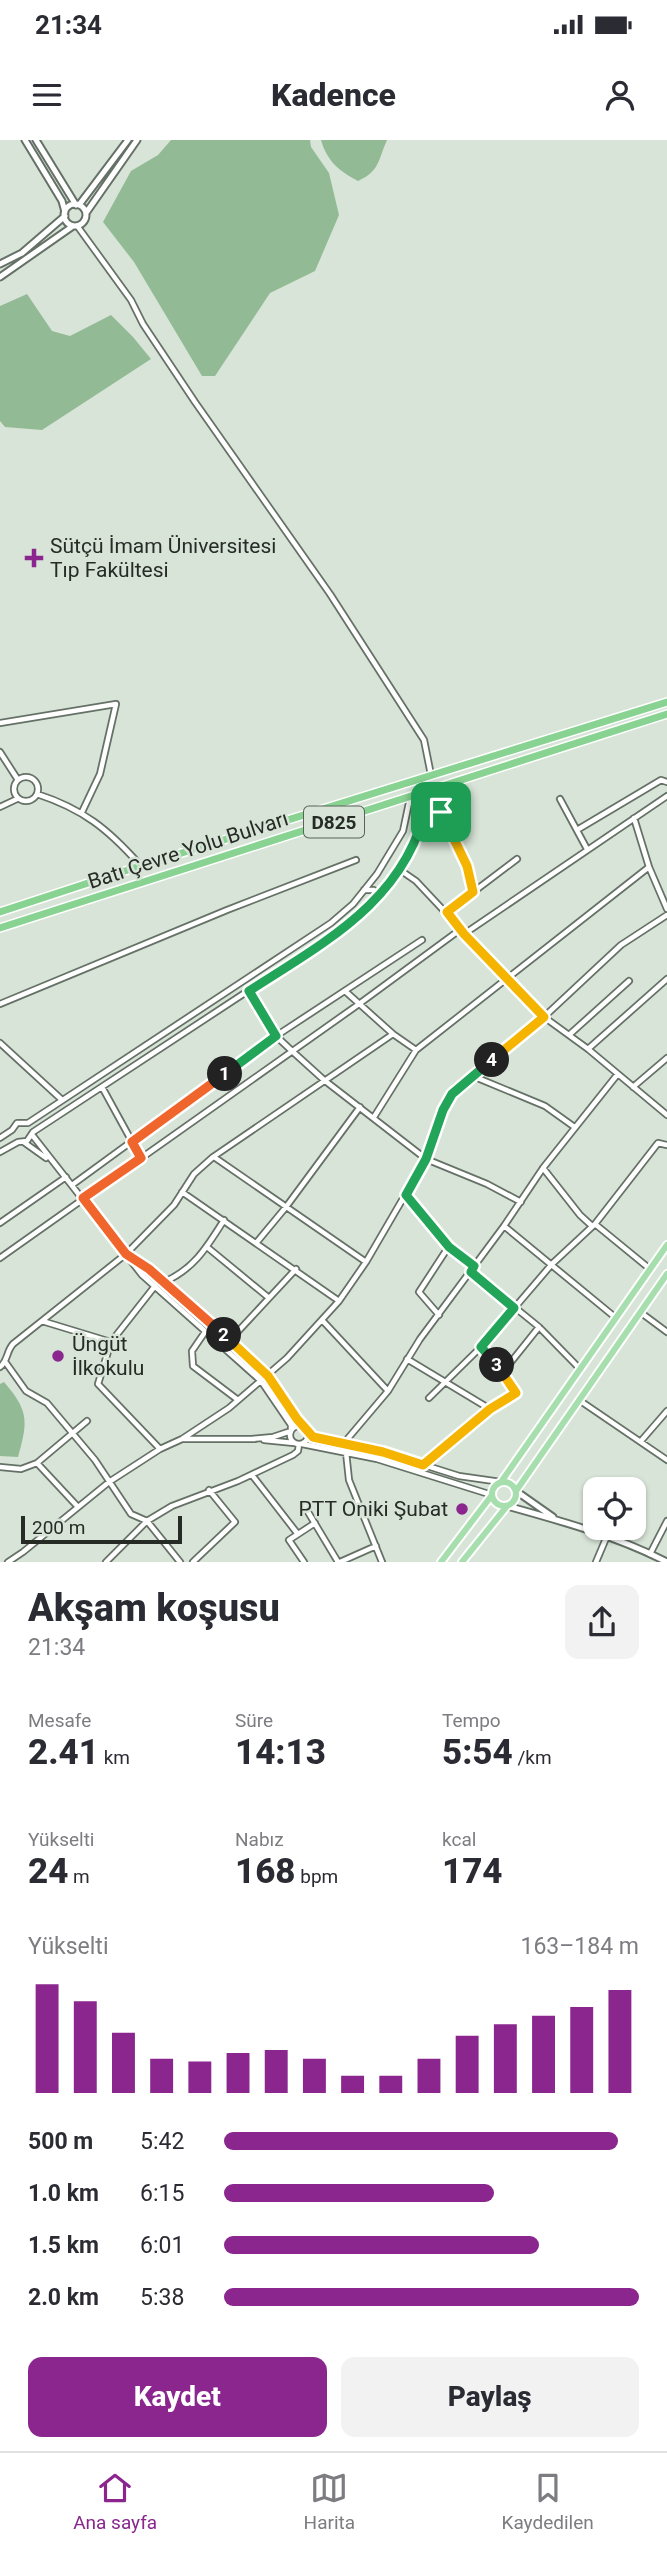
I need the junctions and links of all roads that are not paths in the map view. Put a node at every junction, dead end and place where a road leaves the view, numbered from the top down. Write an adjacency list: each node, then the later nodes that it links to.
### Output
1 (25, 140): 7 (street)
2 (36, 140): 5 (street)
3 (128, 140): 5 (street)
4 (137, 140): 6 (street)
5 (78, 205): 6 (street); 7 (street)
6 (86, 213): 8 (street)
7 (65, 214): 8 (street); 9 (street)
8 (76, 226): 10 (street); 15 (street)
9 (0, 264)
10 (0, 277)
11 (667, 702): 15 (highway, Batı Çevre Yolu Bulvarı / D825)
12 (667, 714): 18 (highway, Batı Çevre Yolu Bulvarı / D825)
13 (0, 723): 26 (street)
14 (0, 752): 16 (street)
15 (431, 775): 32 (highway, Batı Çevre Yolu Bulvarı / D825)
16 (18, 780): 19 (street); 22 (street)
17 (667, 782): 28 (street)
18 (429, 792): 21 (highway, Batı Çevre Yolu Bulvarı / D825); 24 (street)
19 (37, 794): 22 (street); 26 (street)
20 (667, 796): 27 (street)
21 (410, 798): 35 (street); 42 (highway, Batı Çevre Yolu Bulvarı / D825)
22 (18, 799): 25 (street)
23 (560, 799): 28 (street)
24 (427, 802): 34 (street); 36 (street)
25 (0, 807)
26 (82, 812): 32 (street)
27 (634, 818): 29 (street); 33 (street)
28 (577, 830): 29 (street)
29 (587, 849): 43 (street)
30 (517, 859): 36 (street)
31 (356, 860): 50 (street)
32 (140, 866): 39 (highway, Batı Çevre Yolu Bulvarı / D825)
33 (649, 867): 38 (street); 45 (street)
34 (400, 870): 37 (street); 40 (street)
35 (364, 890): 37 (street); 66 (street)
36 (473, 892): 40 (street)
37 (379, 897): 48 (street)
38 (667, 909)
39 (0, 912)
40 (447, 912): 43 (street)
41 (667, 915): 52 (street)
42 (0, 928)
43 (462, 931): 45 (street); 51 (street)
44 (422, 940): 49 (street)
45 (506, 979): 52 (street); 59 (street)
46 (667, 979): 57 (street)
47 (629, 981): 54 (street)
48 (249, 991): 55 (street); 64 (street)
49 (345, 991): 51 (street); 55 (street)
50 (0, 1004)
51 (359, 1004): 53 (street); 58 (street)
52 (544, 1017): 54 (street); 62 (street)
53 (393, 1034): 59 (street); 63 (street)
54 (569, 1035): 57 (street)
55 (276, 1036): 58 (street); 76 (street)
56 (0, 1043): 66 (street)
57 (588, 1049): 61 (street)
58 (292, 1051): 63 (street); 80 (street)
59 (415, 1051): 69 (street)
60 (667, 1058): 65 (street)
61 (617, 1074): 65 (street); 71 (street)
62 (474, 1076): 71 (street); 81 (street)
63 (324, 1080): 67 (street); 79 (street)
64 (102, 1087): 73 (street); 76 (street)
65 (633, 1087): 68 (street)
66 (61, 1099): 70 (street)
67 (360, 1107): 69 (street); 90 (street)
68 (667, 1115)
69 (374, 1117): 81 (street)
70 (28, 1123): 72 (street); 73 (street)
71 (573, 1126): 83 (street)
72 (12, 1130): 74 (street); 75 (street)
73 (33, 1133): 75 (street); 82 (street)
74 (0, 1138)
75 (21, 1142): 78 (street); 82 (street)
76 (132, 1142): 80 (street); 85 (street)
77 (667, 1145): 93 (street)
78 (0, 1152)
79 (214, 1157): 86 (street); 90 (street)
80 (141, 1158): 88 (street)
81 (426, 1159): 87 (street); 89 (street)
82 (53, 1162): 84 (street)
83 (543, 1168): 89 (street); 93 (street)
84 (66, 1177): 85 (street); 92 (street)
85 (72, 1185): 88 (street)
86 (182, 1192): 91 (street); 99 (street)
87 (406, 1195): 98 (street); 101 (street)
88 (83, 1198): 99 (street); 100 (street)
89 (521, 1202): 94 (street)
90 (286, 1207): 95 (street); 101 (street)
91 (224, 1220): 95 (street); 97 (street)
92 (0, 1223)
93 (594, 1225): 102 (street); 105 (street)
94 (505, 1226): 102 (street); 104 (street)
95 (257, 1242): 103 (street)
96 (667, 1245): 105 (main road)
97 (207, 1247): 107 (street); 109 (street)
98 (449, 1247): 104 (street); 113 (street)
99 (126, 1254): 107 (street); 108 (street); 116 (street)
100 (0, 1258)
101 (366, 1262): 110 (street)
102 (552, 1264): 111 (street); 114 (street)
103 (296, 1269): 109 (street); 110 (street)
104 (472, 1269): 111 (street); 113 (street)
105 (650, 1269): 114 (main road)
106 (667, 1274): 112 (main road)
107 (164, 1282): 120 (street)
108 (155, 1286): 119 (street); 121 (street)
109 (269, 1298): 120 (street)
110 (339, 1301): 115 (street)
111 (514, 1308): 117 (street); 122 (street)
112 (640, 1312): 118 (street); 134 (main road)
113 (439, 1315): 123 (street)
114 (616, 1318): 126 (main road)
115 (321, 1320): 128 (street); 131 (street)
116 (41, 1321): 121 (street); 124 (street)
117 (539, 1326): 126 (street); 127 (street)
118 (666, 1330)
119 (205, 1332): 129 (street); 133 (street)
120 (230, 1340): 128 (street)
121 (111, 1342): 146 (street)
122 (481, 1347): 127 (street); 130 (street)
123 (407, 1359): 130 (street); 131 (street)
124 (6, 1363): 125 (street); 140 (street)
125 (0, 1367)
126 (580, 1369): 154 (main road)
127 (503, 1372): 135 (street)
128 (268, 1376): 129 (street); 138 (street)
129 (261, 1381): 133 (street); 139 (street)
130 (447, 1382): 132 (street); 135 (street)
131 (388, 1391): 144 (street)
132 (429, 1398)
133 (238, 1400): 141 (street)
134 (579, 1400): 143 (street); 156 (main road)
135 (490, 1409): 150 (street)
136 (667, 1410): 143 (street)
137 (87, 1421): 140 (street)
138 (306, 1430): 139 (street); 144 (street); 145 (street)
139 (290, 1431): 142 (street); 145 (street)
140 (72, 1433): 149 (street); 153 (street)
141 (182, 1439): 142 (street); 146 (street)
142 (252, 1439): 145 (street)
143 (641, 1441): 148 (street)
144 (344, 1443): 150 (street)
145 (298, 1444): 147 (street); 152 (street)
146 (160, 1449): 153 (street)
147 (346, 1452): 157 (street); 169 (street)
148 (667, 1460)
149 (37, 1463): 151 (street); 159 (street)
150 (423, 1465): 154 (street)
151 (0, 1467)
152 (252, 1475): 155 (street); 166 (street)
153 (109, 1482): 159 (street); 162 (street)
154 (501, 1482): 156 (main road); 157 (main road)
155 (209, 1490): 162 (street); 174 (street)
156 (516, 1491): 158 (main road); 161 (street)
157 (492, 1495): 158 (main road); 178 (main road)
158 (506, 1506): 161 (street); 179 (main road)
159 (78, 1507): 171 (street)
160 (305, 1507): 164 (street)
161 (556, 1518): 165 (street)
162 (147, 1521): 172 (street); 173 (street)
163 (667, 1521): 170 (street)
164 (315, 1523): 166 (street); 176 (street)
165 (583, 1528)
166 (298, 1533): 175 (street)
167 (605, 1540): 180 (street)
168 (617, 1540): 170 (street)
169 (376, 1546): 176 (street); 177 (street)
170 (650, 1554): 181 (street)
171 (8, 1562)
172 (106, 1562)
173 (180, 1562)
174 (193, 1562)
175 (304, 1562)
176 (339, 1562)
177 (382, 1562)
178 (440, 1562)
179 (462, 1562)
180 (596, 1562)
181 (667, 1562)

